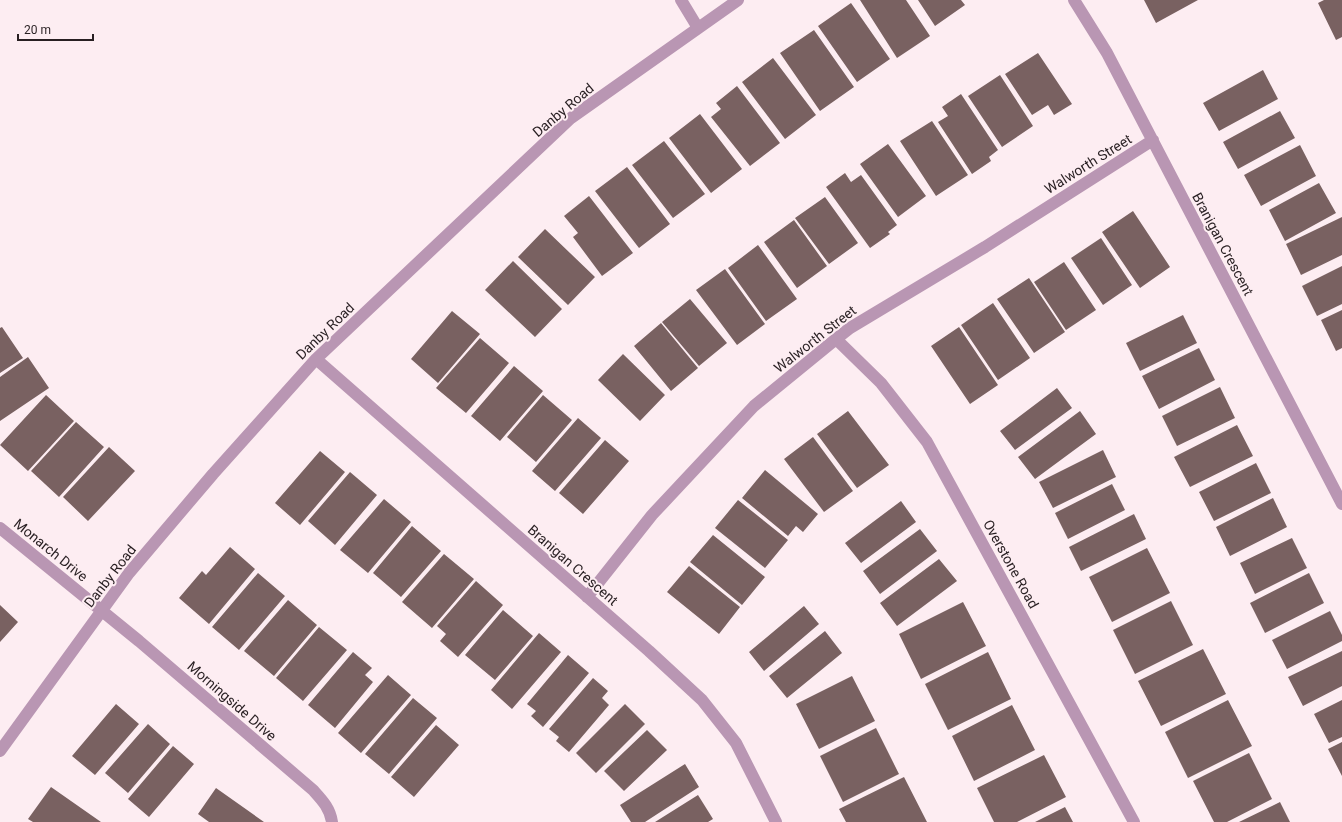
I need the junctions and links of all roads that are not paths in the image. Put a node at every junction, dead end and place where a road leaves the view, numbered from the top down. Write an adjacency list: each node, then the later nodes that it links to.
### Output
1 (681, 0): 4 (street)
2 (738, 0): 4 (street, Danby Road)
3 (1074, 0): 5 (street, Branigan Crescent)
4 (698, 28): 7 (street, Danby Road)
5 (1153, 140): 6 (street, Walworth Street); 8 (street, Branigan Crescent)
6 (836, 339): 10 (street, Walworth Street); 15 (street, Overstone Road)
7 (316, 359): 10 (street, Branigan Crescent); 11 (street, Danby Road)
8 (1342, 504)
9 (0, 528): 11 (street, Monarch Drive)
10 (587, 597): 14 (street, Branigan Crescent)
11 (101, 611): 12 (street, Danby Road); 13 (street, Morningside Drive)
12 (0, 751)
13 (332, 822)
14 (776, 822)
15 (1134, 822)

